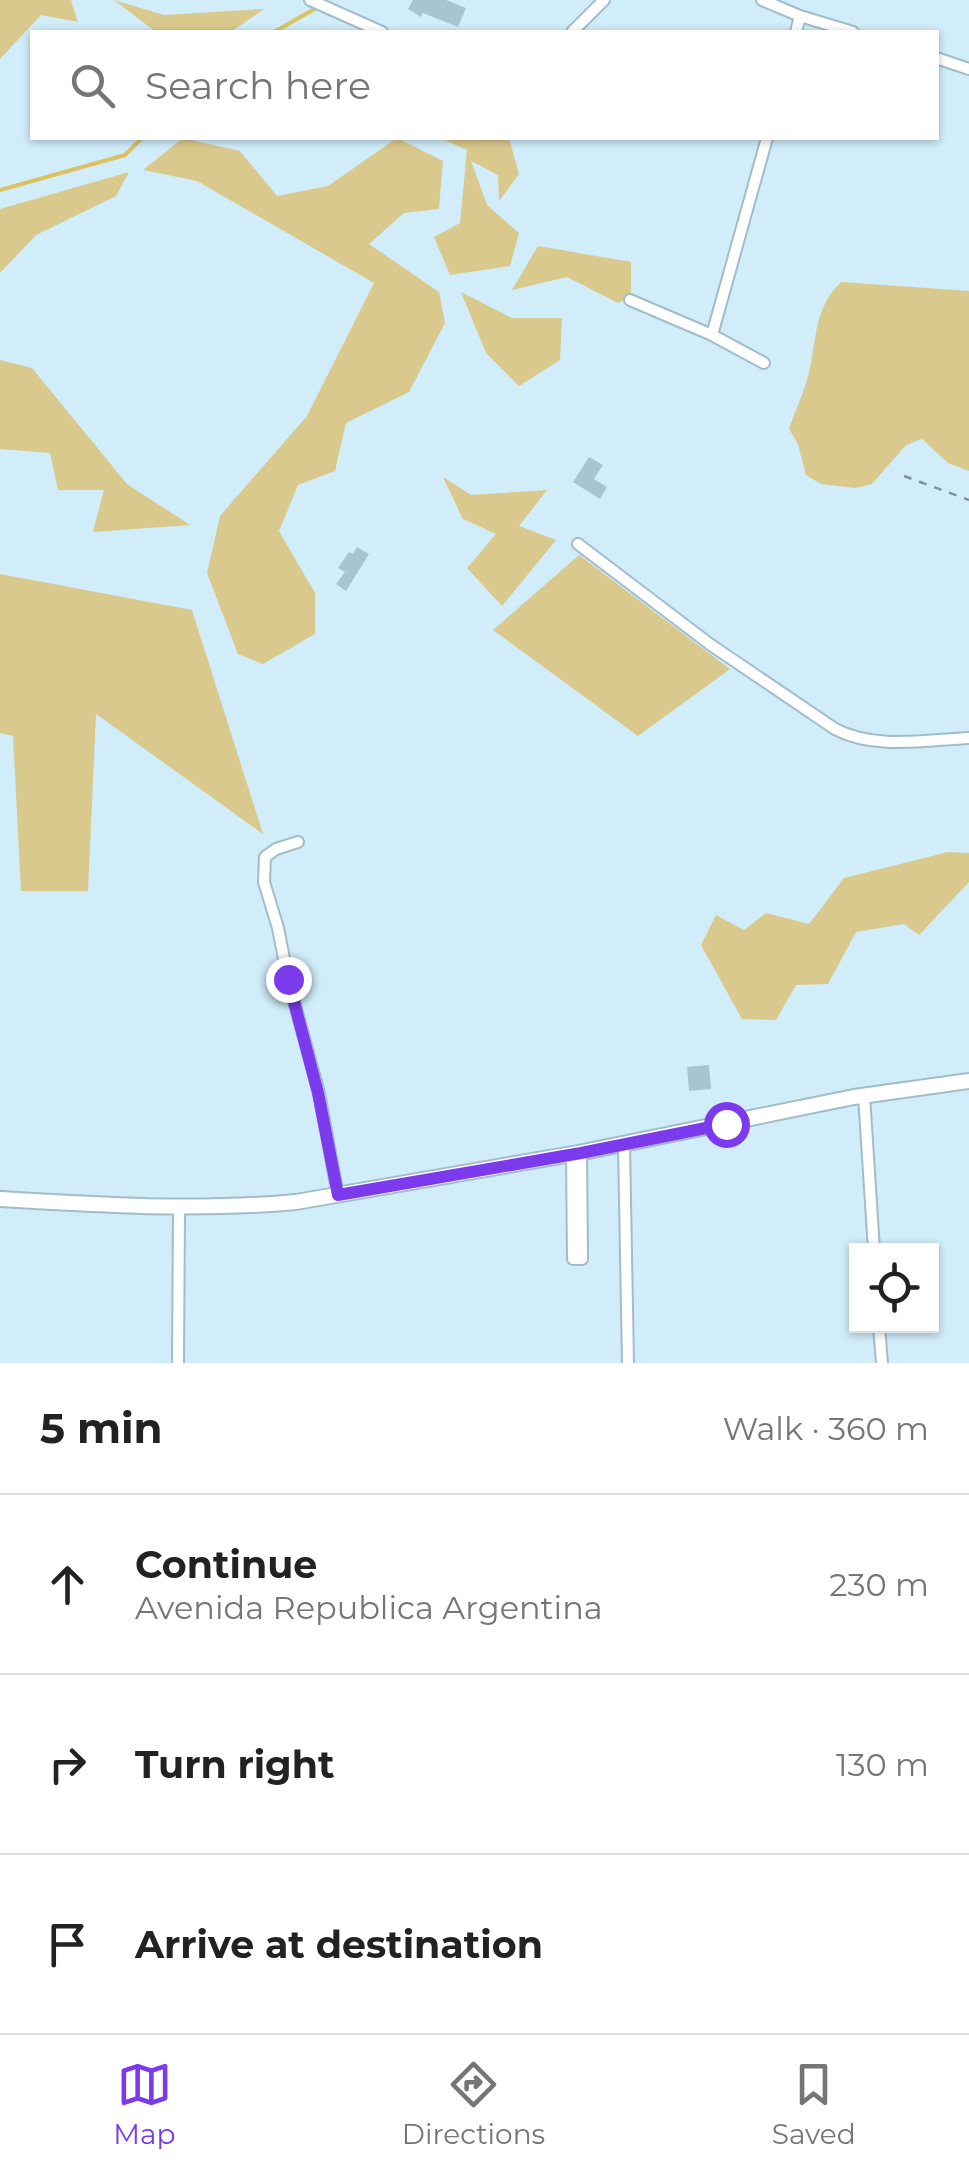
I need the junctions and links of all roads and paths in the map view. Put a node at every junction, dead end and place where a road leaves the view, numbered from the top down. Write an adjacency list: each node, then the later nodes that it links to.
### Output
1 (310, 0): 5 (street)
2 (604, 0): 6 (street)
3 (762, 0): 4 (street)
4 (800, 16): 7 (street); 8 (street)
5 (377, 30)
6 (574, 30)
7 (796, 30)
8 (846, 30)
9 (939, 59): 10 (street)
10 (969, 69)
11 (767, 140): 13 (street)
12 (630, 300): 13 (street)
13 (712, 335): 14 (street)
14 (764, 363)
15 (904, 476): 16 (path)
16 (969, 500)
17 (578, 544): 18 (street)
18 (969, 738)
19 (298, 842): 24 (street)
20 (969, 1081): 21 (street)
21 (864, 1095): 22 (street); 27 (street)
22 (624, 1144): 23 (street); 30 (street)
23 (577, 1154): 23 (street); 24 (street)
24 (338, 1195): 26 (street)
25 (0, 1198): 26 (street)
26 (179, 1207): 29 (street)
27 (874, 1243)
28 (880, 1333): 31 (street)
29 (178, 1363)
30 (628, 1363)
31 (882, 1363)

